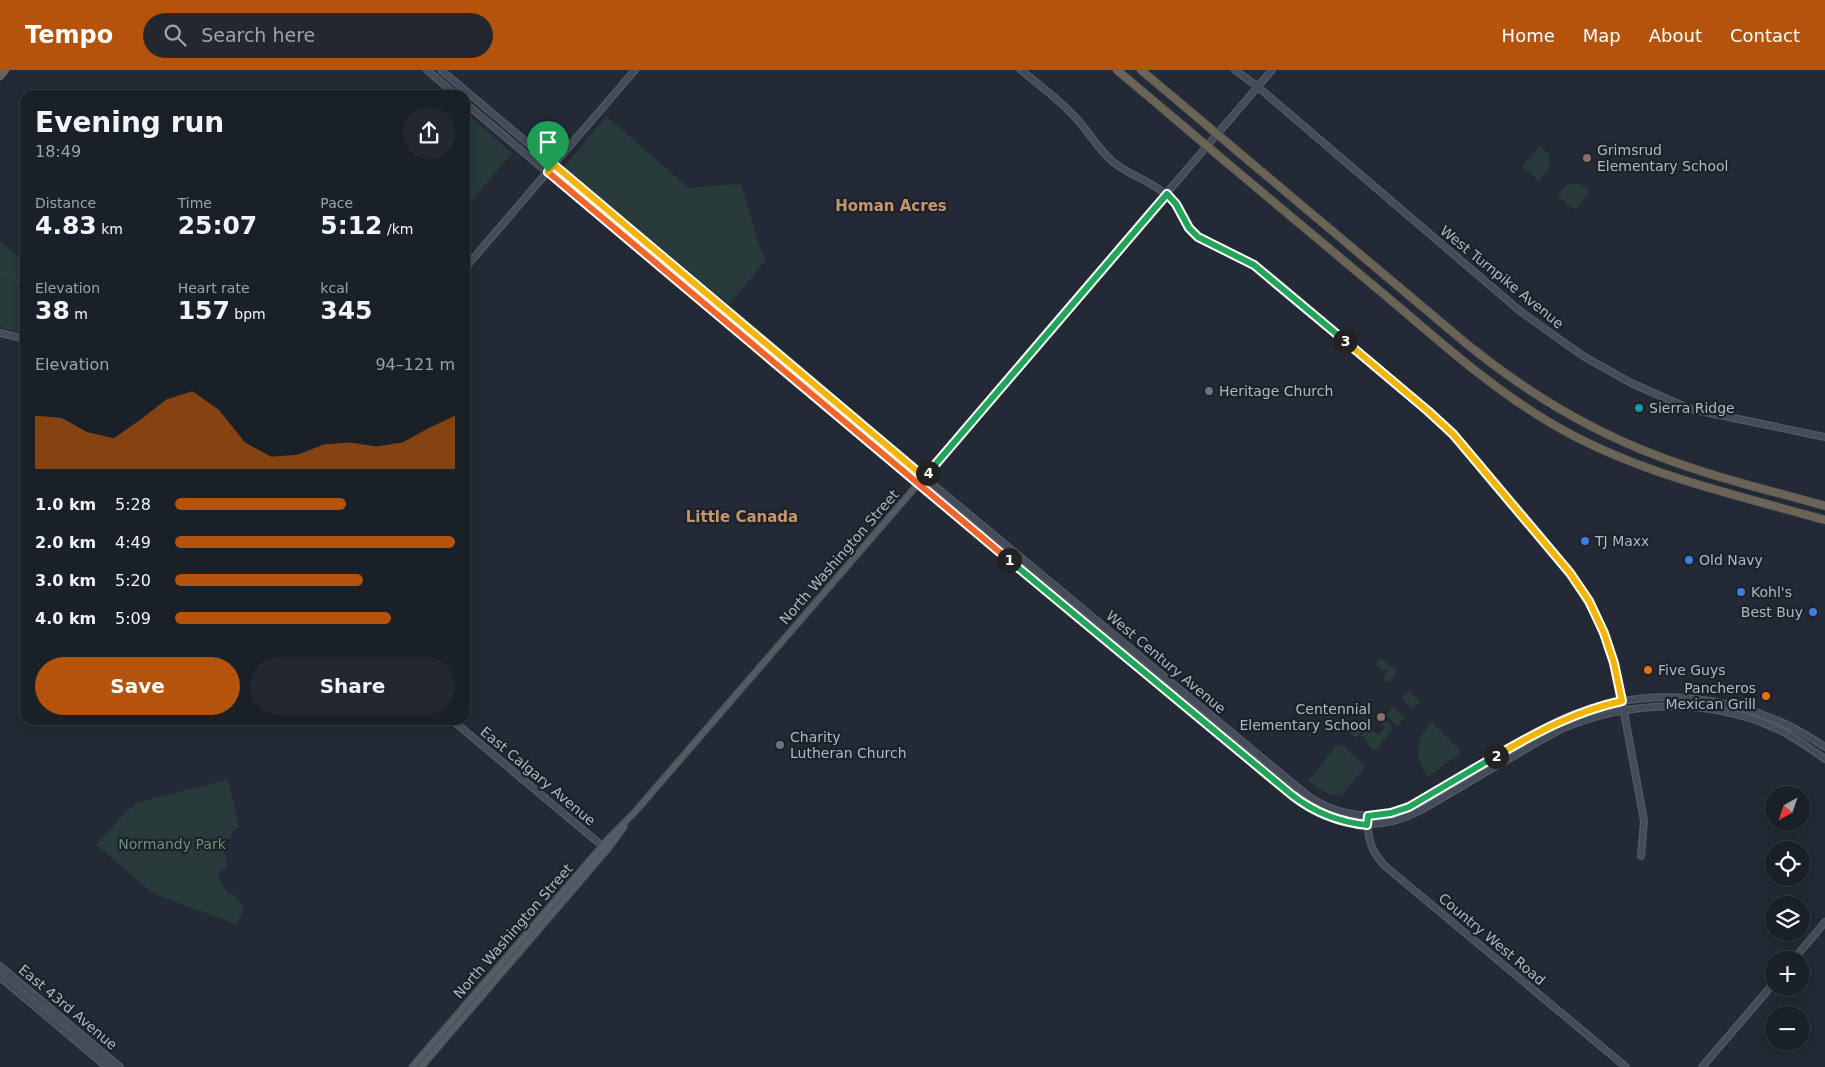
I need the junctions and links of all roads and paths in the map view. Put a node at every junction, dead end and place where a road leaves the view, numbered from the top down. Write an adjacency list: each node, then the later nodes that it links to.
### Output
1 (5, 70): 10 (highway)
2 (427, 70): 12 (main road)
3 (441, 70): 13 (main road, West Century Avenue)
4 (635, 70): 16 (main road)
5 (1021, 70): 18 (main road)
6 (1117, 70): 26 (highway, bridge)
7 (1141, 70): 25 (highway, bridge)
8 (1235, 70): 11 (main road, West Turnpike Avenue)
9 (1272, 70): 11 (main road, North Washington Street)
10 (0, 76)
11 (1258, 87): 18 (main road, North Washington Street); 22 (main road, West Turnpike Avenue)
12 (450, 90)
13 (465, 90)
14 (470, 94): 16 (main road, West Century Avenue)
15 (470, 107): 17 (main road, West Century Avenue)
16 (554, 165): 17 (main road); 23 (main road, West Century Avenue)
17 (548, 172): 19 (main road); 24 (main road, West Century Avenue)
18 (1167, 194): 23 (main road, North Washington Street); 27 (main road)
19 (470, 262)
20 (0, 333): 21 (main road)
21 (20, 338)
22 (1825, 436)
23 (924, 477): 24 (main road, North Washington Street); 32 (main road, West Century Avenue)
24 (918, 484): 33 (main road, West Century Avenue); 34 (main road, North Washington Street)
25 (1825, 504)
26 (1825, 520)
27 (1622, 701): 28 (main road); 30 (main road, West Century Avenue); 32 (main road, West Century Avenue)
28 (1624, 710): 31 (main road, West Century Avenue); 33 (main road, West Century Avenue); 35 (main road)
29 (458, 725): 34 (main road, East Calgary Avenue)
30 (1825, 747)
31 (1825, 758)
32 (1368, 816): 33 (main road, Country West Road)
33 (1367, 825): 48 (main road, Country West Road)
34 (605, 848): 46 (main road, North Washington Street); 47 (main road, North Washington Street)
35 (1641, 856)
36 (1825, 922): 37 (main road)
37 (1801, 951)
38 (0, 966): 42 (main road, East 43rd Avenue)
39 (0, 977): 41 (main road, East 43rd Avenue)
40 (1765, 993): 49 (main road)
41 (35, 1006): 42 (main road); 43 (main road, East 43rd Avenue)
42 (74, 1027): 45 (main road, East 43rd Avenue)
43 (66, 1032): 44 (main road, East 43rd Avenue); 45 (main road)
44 (107, 1067)
45 (119, 1067)
46 (412, 1067)
47 (421, 1067)
48 (1626, 1067)
49 (1702, 1067)

